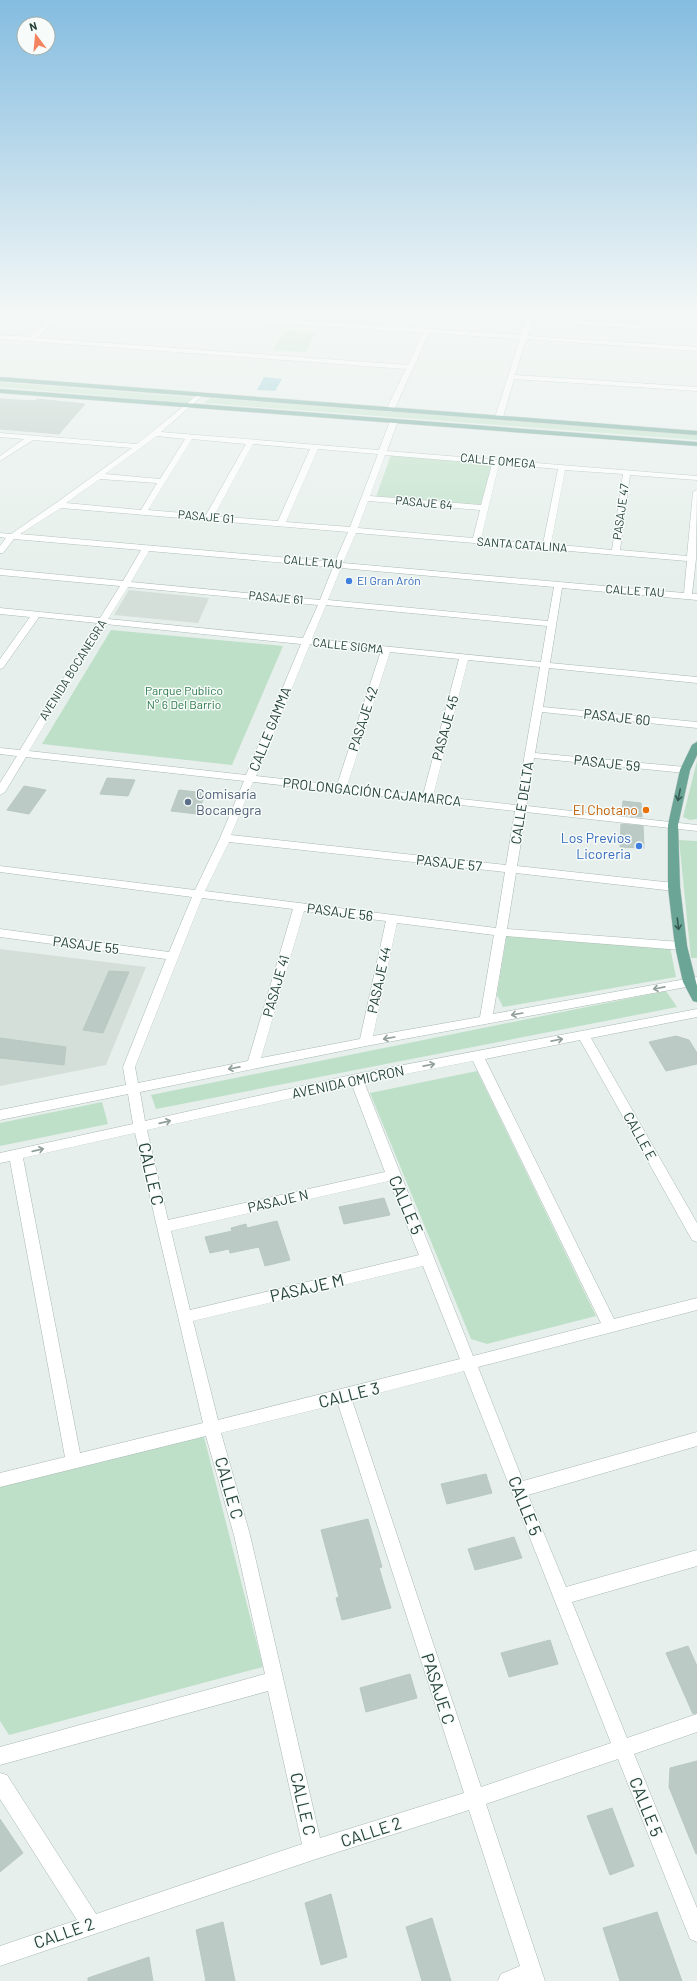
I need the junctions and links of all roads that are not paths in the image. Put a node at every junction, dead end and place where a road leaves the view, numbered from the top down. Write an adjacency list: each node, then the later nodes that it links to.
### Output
1 (169, 403): 5 (main road)
2 (307, 403): 6 (main road)
3 (393, 403): 6 (street)
4 (503, 403): 7 (street)
5 (190, 405): 8 (main road); 10 (street)
6 (390, 410): 7 (main road)
7 (500, 414): 9 (main road)
8 (394, 421): 15 (main road); 18 (street, CALLE GAMMA)
9 (697, 433)
10 (155, 434): 12 (street, CALLE OMEGA); 16 (street)
11 (0, 435): 13 (street)
12 (190, 437): 14 (street, CALLE OMEGA); 25 (street)
13 (30, 438): 16 (street); 19 (street)
14 (251, 441): 17 (street, CALLE OMEGA); 31 (street)
15 (697, 444)
16 (137, 446): 23 (street)
17 (315, 447): 18 (street, CALLE OMEGA); 32 (street)
18 (382, 452): 20 (street, CALLE OMEGA); 27 (street, CALLE GAMMA)
19 (0, 459)
20 (496, 461): 21 (street, CALLE OMEGA); 29 (street)
21 (562, 467): 22 (street, CALLE OMEGA); 37 (street)
22 (627, 472): 24 (street, CALLE OMEGA); 40 (street, PASAJE 47)
23 (98, 476): 25 (street); 28 (street)
24 (697, 478)
25 (162, 481): 30 (street)
26 (697, 492): 41 (street)
27 (365, 498): 29 (street, PASAJE 64); 33 (street, CALLE GAMMA)
28 (59, 505): 30 (street, PASAJE G1); 35 (street)
29 (484, 508): 36 (street)
30 (143, 512): 31 (street, PASAJE G1)
31 (210, 517): 32 (street, PASAJE G1)
32 (281, 524): 33 (street, PASAJE G1)
33 (353, 530): 36 (street, SANTA CATALINA); 42 (street, CALLE GAMMA)
34 (0, 535): 35 (street, CALLE TAU)
35 (12, 537): 38 (street, CALLE TAU); 39 (street)
36 (476, 541): 37 (street, SANTA CATALINA)
37 (546, 546): 40 (street, SANTA CATALINA)
38 (146, 549): 42 (street, CALLE TAU); 44 (street, AVENIDA BOCANEGRA)
39 (0, 551)
40 (616, 552): 41 (street, SANTA CATALINA)
41 (692, 559): 46 (street)
42 (338, 564): 45 (street, CALLE TAU); 47 (street, CALLE GAMMA)
43 (0, 572): 44 (street, PASAJE 61)
44 (126, 584): 47 (street, PASAJE 61); 50 (street, AVENIDA BOCANEGRA)
45 (558, 586): 46 (street, CALLE TAU); 51 (street, CALLE DELTA)
46 (693, 596)
47 (322, 602): 51 (street, PASAJE 61); 52 (street, CALLE GAMMA)
48 (0, 611): 49 (street, CALLE SIGMA)
49 (36, 615): 50 (street, CALLE SIGMA); 56 (street)
50 (104, 621): 52 (street, CALLE SIGMA); 62 (street, AVENIDA BOCANEGRA)
51 (551, 624): 55 (street, CALLE DELTA)
52 (306, 641): 53 (street, CALLE SIGMA); 65 (street, CALLE GAMMA)
53 (386, 649): 54 (street, CALLE SIGMA); 66 (street, PASAJE 42)
54 (464, 657): 55 (street, CALLE SIGMA); 68 (street, PASAJE 45)
55 (545, 665): 57 (street, CALLE SIGMA); 58 (street, CALLE DELTA)
56 (0, 666)
57 (697, 680)
58 (538, 709): 59 (street, PASAJE 60); 63 (street, CALLE DELTA)
59 (697, 725)
60 (697, 745): 64 (main road)
61 (0, 751): 62 (street, PROLONGACIÓN CAJAMARCA)
62 (22, 753): 65 (street, PROLONGACIÓN CAJAMARCA); 67 (street, AVENIDA BOCANEGRA)
63 (530, 755): 64 (street, PASAJE 59); 69 (street, CALLE DELTA)
64 (685, 770): 70 (main road, one-way to 70)
65 (250, 779): 66 (street, PROLONGACIÓN CAJAMARCA); 72 (street, CALLE GAMMA)
66 (341, 789): 68 (street, PROLONGACIÓN CAJAMARCA)
67 (0, 792)
68 (427, 798): 69 (street, PROLONGACIÓN CAJAMARCA)
69 (521, 808): 70 (street, PROLONGACIÓN CAJAMARCA); 74 (street, CALLE DELTA)
70 (673, 825): 71 (street, PROLONGACIÓN CAJAMARCA); 75 (main road)
71 (697, 828)
72 (225, 838): 74 (street, PASAJE 57); 76 (street, CALLE GAMMA)
73 (0, 869): 76 (street, PASAJE 56)
74 (511, 870): 75 (street, PASAJE 57); 79 (street, CALLE DELTA)
75 (674, 887): 81 (main road, one-way to 81)
76 (198, 895): 77 (street, PASAJE 56); 82 (street, CALLE GAMMA)
77 (299, 907): 78 (street, PASAJE 56); 90 (street, PASAJE 41)
78 (392, 919): 79 (street, PASAJE 56); 88 (street, PASAJE 44)
79 (500, 932): 81 (street, PASAJE 56); 86 (street, CALLE DELTA)
80 (0, 934): 82 (street, PASAJE 55)
81 (681, 946): 83 (main road)
82 (172, 956): 92 (street, CALLE GAMMA)
83 (693, 982): 84 (main road); 86 (street, one-way to 86)
84 (697, 998)
85 (697, 1013): 87 (street, AVENIDA OMICRON)
86 (486, 1020): 88 (street, one-way to 88)
87 (584, 1035): 89 (street, AVENIDA OMICRON, one-way to 87); 99 (street, CALLE E)
88 (366, 1042): 90 (street)
89 (477, 1056): 91 (street, AVENIDA OMICRON, one-way to 89); 103 (street)
90 (253, 1065): 92 (street, one-way to 92)
91 (356, 1079): 94 (street, AVENIDA OMICRON, one-way to 91); 97 (street, CALLE 5)
92 (132, 1089): 93 (street); 94 (street, CALLE GAMMA)
93 (0, 1115)
94 (140, 1128): 95 (street, AVENIDA OMICRON, one-way to 94); 98 (street, CALLE C)
95 (16, 1155): 96 (street, AVENIDA OMICRON); 108 (street)
96 (0, 1158)
97 (393, 1175): 98 (street, PASAJE N); 100 (street, CALLE 5)
98 (163, 1227): 102 (street, CALLE C)
99 (697, 1236)
100 (428, 1259): 102 (street, PASAJE M); 104 (street, CALLE 5)
101 (697, 1304): 103 (street, CALLE 3)
102 (185, 1316): 106 (street, CALLE C)
103 (610, 1326): 104 (street, CALLE 3)
104 (470, 1363): 105 (street, CALLE 3); 110 (street, CALLE 5)
105 (343, 1396): 106 (street, CALLE 3); 118 (street, PASAJE C)
106 (212, 1428): 108 (street, CALLE 3); 113 (street, CALLE C)
107 (697, 1439): 110 (street)
108 (74, 1462): 109 (street, CALLE 3)
109 (0, 1480)
110 (518, 1490): 112 (street, CALLE 5)
111 (697, 1558): 112 (street)
112 (562, 1596): 115 (street, CALLE 5)
113 (276, 1680): 116 (street); 119 (street, CALLE C)
114 (697, 1723): 115 (street, CALLE 2)
115 (622, 1748): 118 (street, CALLE 2); 121 (street, CALLE 5)
116 (0, 1756)
117 (0, 1782): 120 (street)
118 (474, 1799): 119 (street, CALLE 2); 123 (street, PASAJE C)
119 (313, 1850): 120 (street, CALLE 2)
120 (90, 1924): 122 (street, CALLE 2)
121 (697, 1932)
122 (0, 1956)
123 (533, 1977): 124 (street)
124 (508, 1981)

